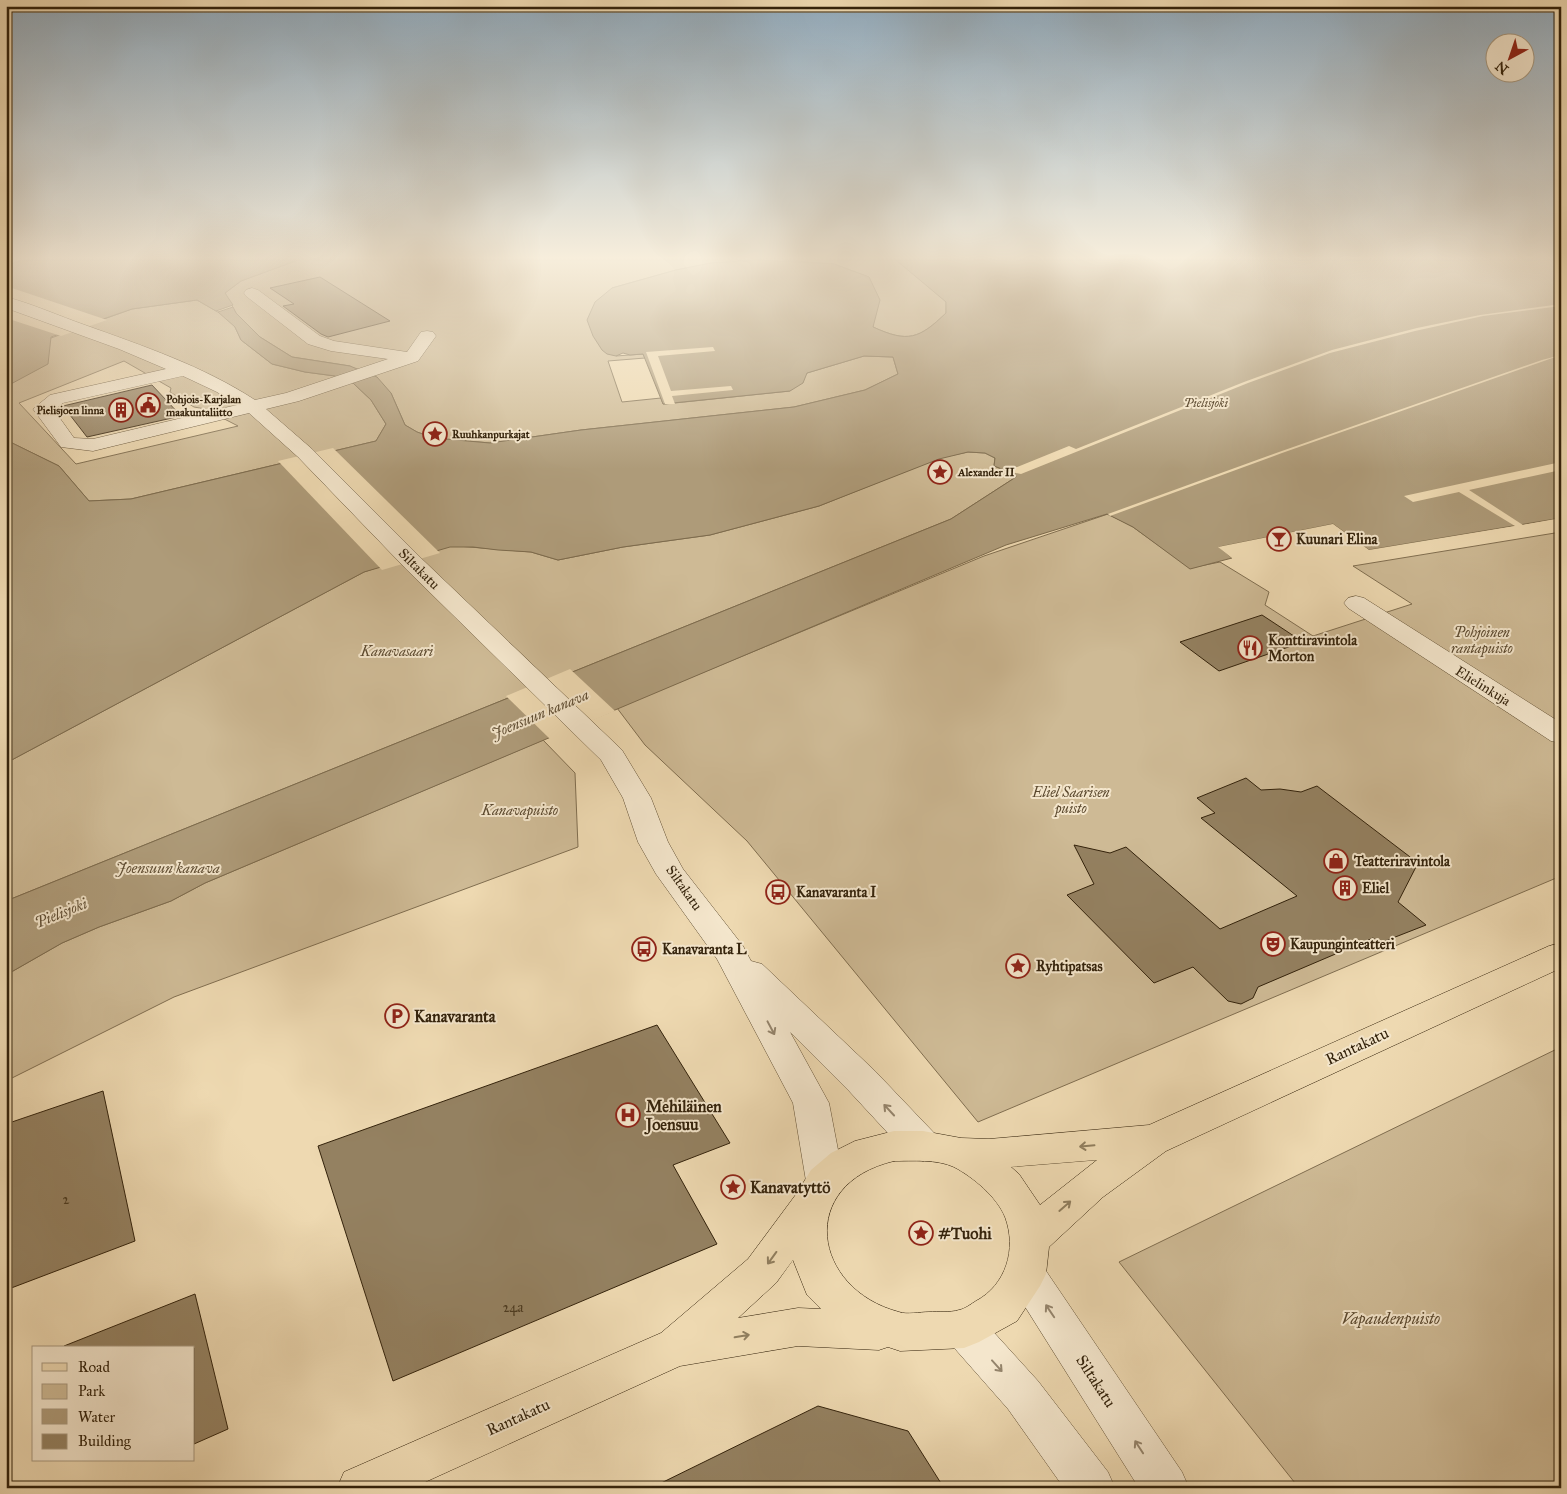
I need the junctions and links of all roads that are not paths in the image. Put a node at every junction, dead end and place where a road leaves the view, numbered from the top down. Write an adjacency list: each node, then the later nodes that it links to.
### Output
1 (86, 330): 5 (street, Siltakatu)
2 (301, 330): 4 (street)
3 (428, 336): 4 (street)
4 (412, 357): 6 (street)
5 (185, 370): 6 (street, Siltakatu); 6 (street)
6 (253, 407): 9 (street, Siltakatu)
7 (1356, 603): 8 (street, Elielinkuja)
8 (1561, 735)
9 (731, 954): 12 (street, Siltakatu, one-way to 9); 14 (street, Siltakatu, one-way to 14)
10 (1561, 954): 11 (main road, Rantakatu)
11 (1153, 1140): 13 (main road, Rantakatu, one-way to 13); 15 (main road, Rantakatu, one-way to 11)
12 (923, 1146): 13 (main road, Rantakatu); 14 (main road, Rantakatu)
13 (961, 1153): 15 (main road)
14 (818, 1193): 17 (main road); 18 (main road, Rantakatu, one-way to 18)
15 (1028, 1257): 16 (main road, Rantakatu); 21 (street, Siltakatu, one-way to 15)
16 (964, 1329): 17 (main road, Rantakatu); 20 (street, one-way to 20)
17 (900, 1332): 18 (main road, Rantakatu, one-way to 17)
18 (676, 1347): 19 (main road, Rantakatu)
19 (360, 1488)
20 (1092, 1488)
21 (1166, 1488)

